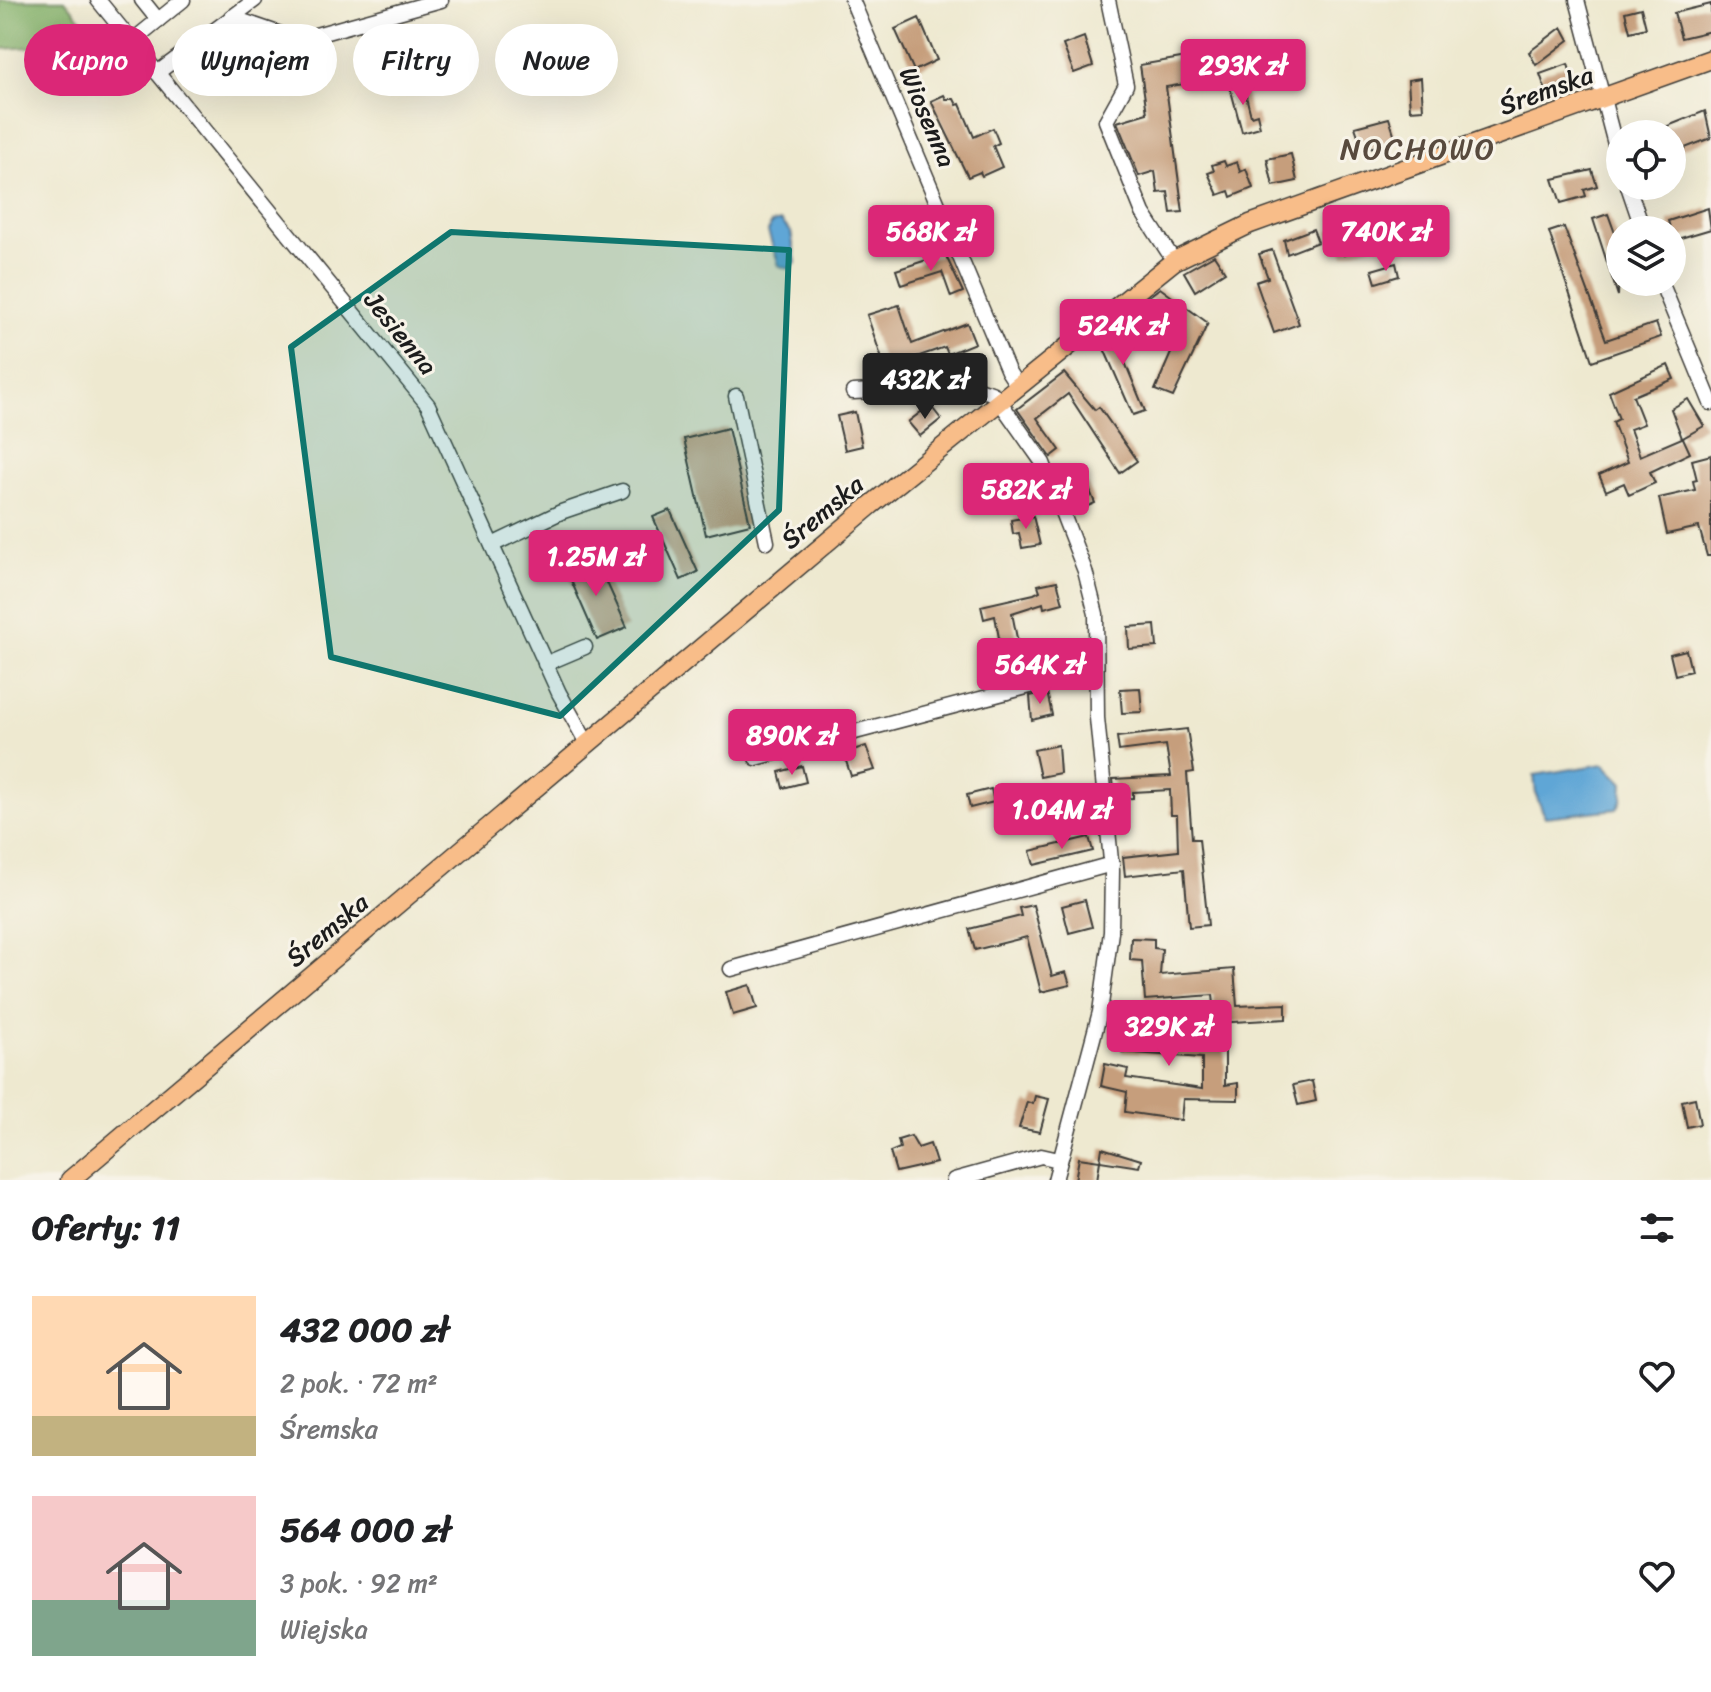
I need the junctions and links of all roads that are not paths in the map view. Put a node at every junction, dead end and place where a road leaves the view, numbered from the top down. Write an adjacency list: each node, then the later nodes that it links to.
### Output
1 (98, 0): 11 (street, Jesienna)
2 (142, 0): 10 (street)
3 (183, 0): 10 (street)
4 (255, 0): 9 (street)
5 (441, 0): 9 (street)
6 (852, 0): 19 (street, Wiosenna)
7 (1108, 0): 17 (street)
8 (1577, 0): 15 (street)
9 (231, 17): 14 (street)
10 (158, 20): 12 (street)
11 (117, 24)
12 (153, 24)
13 (1711, 59): 15 (main road, Śremska)
14 (157, 73): 26 (street, Jesienna)
15 (1602, 98): 16 (street); 17 (main road, Śremska)
16 (1608, 120)
17 (1174, 261): 19 (main road, Śremska)
18 (1667, 296): 23 (street)
19 (1017, 385): 22 (main road, Śremska)
20 (853, 392): 22 (street)
21 (736, 396): 25 (street)
22 (998, 400): 29 (street); 30 (main road, Śremska)
23 (1711, 403)
24 (622, 491): 26 (street)
25 (767, 542)
26 (492, 545): 28 (street, Jesienna)
27 (585, 647): 28 (street)
28 (545, 664): 30 (street, Jesienna)
29 (1095, 669): 31 (street); 32 (street)
30 (588, 745): 35 (main road, Śremska)
31 (756, 758)
32 (1112, 864): 33 (street); 34 (street)
33 (731, 969)
34 (1059, 1160): 36 (street); 37 (street)
35 (70, 1180)
36 (954, 1180)
37 (1055, 1180)

